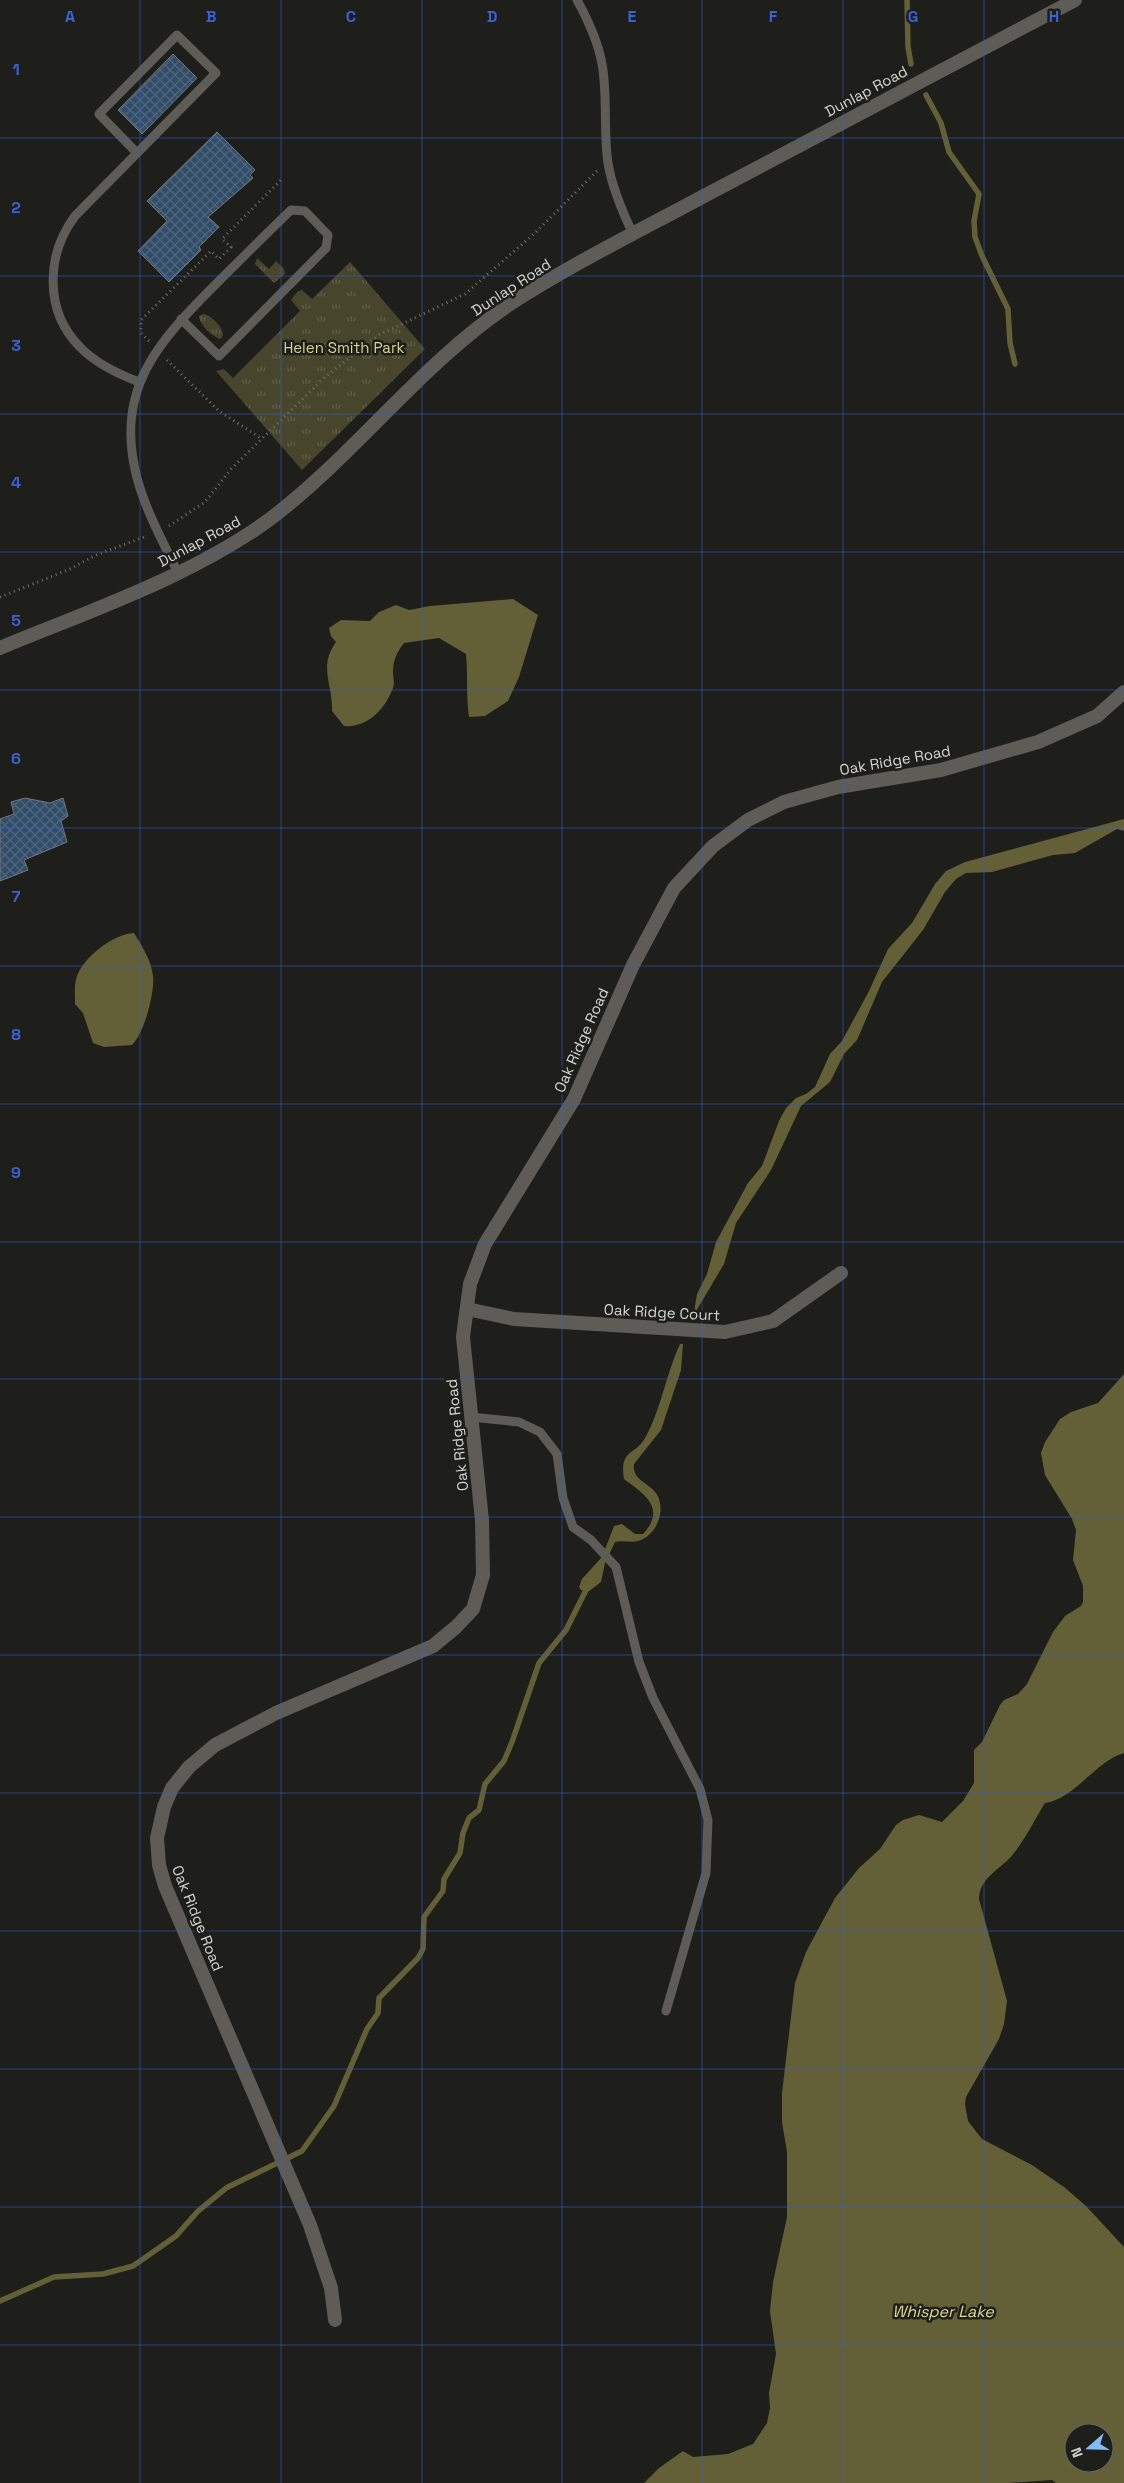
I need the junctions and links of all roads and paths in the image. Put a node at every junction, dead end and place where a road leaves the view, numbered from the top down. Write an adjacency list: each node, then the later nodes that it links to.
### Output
1 (577, 0): 4 (lane)
2 (1075, 0): 6 (street, Dunlap Road)
3 (137, 153): 3 (lane); 10 (lane)
4 (608, 161): 6 (lane); 11 (path)
5 (282, 179): 8 (path)
6 (633, 234): 14 (street, Dunlap Road)
7 (181, 319): 7 (lane); 10 (lane)
8 (150, 342)
9 (164, 356): 11 (path)
10 (139, 382): 14 (lane)
11 (262, 439): 12 (path)
12 (175, 523)
13 (144, 538): 15 (path)
14 (178, 573): 16 (street, Dunlap Road)
15 (0, 597)
16 (0, 648)
17 (1124, 692): 19 (street, Oak Ridge Road)
18 (841, 1273): 19 (street, Oak Ridge Court)
19 (466, 1309): 20 (street, Oak Ridge Road)
20 (471, 1417): 21 (lane); 22 (street, Oak Ridge Road)
21 (666, 2011)
22 (335, 2320)

